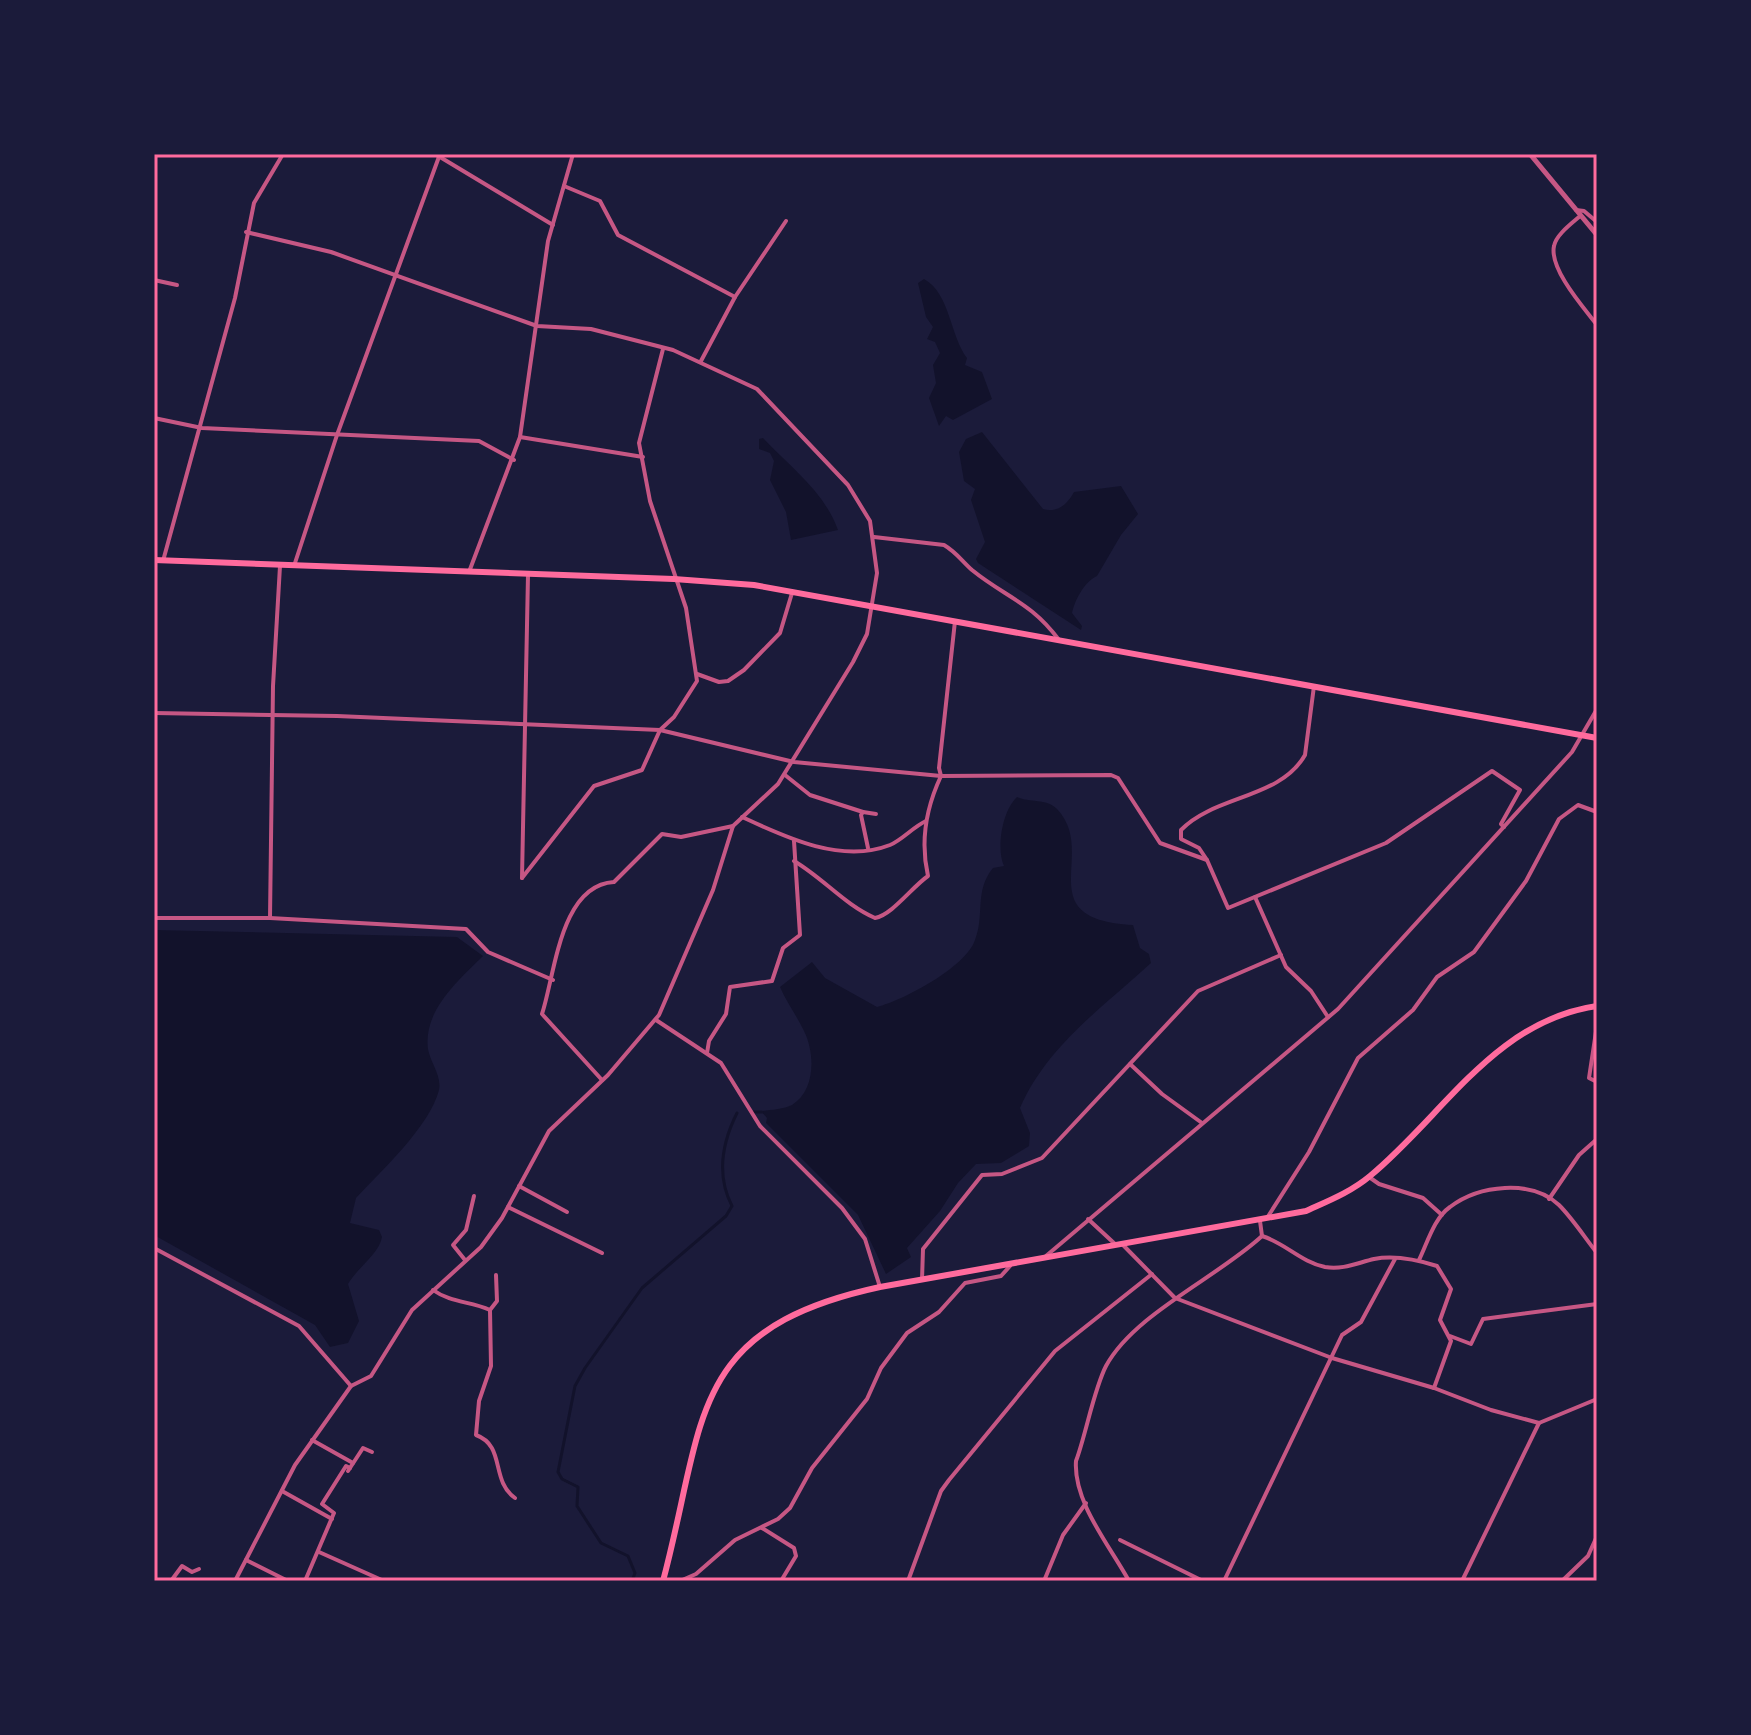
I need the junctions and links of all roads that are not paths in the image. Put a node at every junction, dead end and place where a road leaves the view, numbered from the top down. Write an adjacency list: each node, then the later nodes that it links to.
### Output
1 (283, 154): 11 (street)
2 (573, 154): 5 (street)
3 (1530, 154): 6 (street)
4 (438, 155): 10 (street); 13 (street)
5 (563, 185): 10 (street); 16 (street)
6 (1573, 210): 7 (street); 9 (street)
7 (1579, 217): 12 (street); 17 (street)
8 (786, 221): 16 (street)
9 (1597, 222)
10 (553, 225): 18 (street)
11 (246, 232): 13 (street); 22 (street)
12 (1597, 235)
13 (394, 275): 18 (street); 23 (street)
14 (154, 280): 15 (street)
15 (177, 285)
16 (735, 297): 20 (street)
17 (1597, 325)
18 (537, 326): 19 (street); 24 (street)
19 (663, 348): 20 (street); 25 (street)
20 (701, 361): 27 (street)
21 (154, 418): 22 (street)
22 (202, 428): 23 (street); 29 (street)
23 (337, 435): 26 (street); 31 (street)
24 (520, 437): 25 (street); 26 (street)
25 (643, 457): 34 (street)
26 (514, 460): 32 (street)
27 (874, 537): 36 (street); 38 (street)
28 (154, 560): 29 (main road)
29 (163, 561): 30 (main road)
30 (280, 566): 31 (main road); 43 (street)
31 (294, 566): 32 (main road)
32 (469, 572): 33 (main road)
33 (528, 575): 34 (main road); 44 (street)
34 (674, 579): 35 (main road); 39 (street)
35 (793, 591): 36 (main road); 39 (street)
36 (873, 604): 37 (main road); 48 (street)
37 (955, 621): 38 (main road); 50 (street)
38 (1059, 640): 40 (main road)
39 (697, 674): 45 (street)
40 (1314, 686): 46 (main road); 60 (street)
41 (1597, 709): 46 (street)
42 (154, 713): 43 (street)
43 (273, 715): 44 (street); 64 (street)
44 (523, 726): 45 (street); 45 (street)
45 (660, 730): 48 (street)
46 (1583, 735): 47 (main road); 57 (street)
47 (1597, 738)
48 (794, 762): 49 (street); 50 (street)
49 (785, 775): 51 (street); 54 (street)
50 (941, 776): 55 (street); 60 (street)
51 (863, 812): 53 (street); 59 (street)
52 (1597, 812): 85 (street)
53 (876, 814)
54 (742, 817): 56 (street); 58 (street)
55 (926, 821): 59 (street); 61 (street)
56 (733, 826): 66 (street); 69 (street)
57 (1504, 827): 62 (street); 68 (street)
58 (794, 841): 59 (street); 61 (street)
59 (868, 848)
60 (1207, 860): 62 (street)
61 (794, 861): 71 (street)
62 (1255, 897): 65 (street)
63 (154, 918): 64 (street)
64 (270, 918): 66 (street)
65 (1281, 955): 68 (street); 72 (street)
66 (553, 980): 73 (street)
67 (1597, 1006): 77 (main road)
68 (1328, 1017): 75 (street)
69 (655, 1020): 71 (street); 73 (street)
70 (1597, 1025): 74 (street)
71 (707, 1053): 99 (street)
72 (1130, 1064): 75 (street); 98 (street)
73 (602, 1080): 78 (street)
74 (1597, 1082)
75 (1202, 1123): 84 (street)
76 (1597, 1139): 80 (street)
77 (1369, 1177): 83 (street); 85 (main road)
78 (519, 1186): 81 (street); 82 (street)
79 (474, 1196): 93 (street)
80 (1549, 1199): 83 (street); 90 (street)
81 (508, 1207): 89 (street); 93 (street)
82 (567, 1212)
83 (1442, 1215): 94 (street)
84 (1088, 1219): 87 (street); 91 (street)
85 (1263, 1220): 86 (street); 87 (main road)
86 (1262, 1236): 92 (street); 101 (street)
87 (1120, 1245): 91 (main road); 96 (street)
88 (154, 1248): 106 (street)
89 (602, 1253)
90 (1597, 1253)
91 (1044, 1258): 95 (main road)
92 (1395, 1259): 94 (street); 105 (street)
93 (465, 1260): 100 (street)
94 (1419, 1260): 104 (street)
95 (1011, 1264): 98 (main road); 117 (street)
96 (1152, 1274): 101 (street); 131 (street)
97 (496, 1275): 103 (street)
98 (922, 1280): 99 (main road)
99 (880, 1287): 128 (main road)
100 (433, 1290): 103 (street); 106 (street)
101 (1175, 1298): 105 (street); 115 (street)
102 (1597, 1304): 104 (street)
103 (490, 1310): 114 (street)
104 (1450, 1336): 107 (street)
105 (1332, 1358): 107 (street); 135 (street)
106 (351, 1386): 110 (street)
107 (1434, 1388): 109 (street)
108 (1597, 1399): 109 (street)
109 (1539, 1423): 136 (street)
110 (312, 1440): 112 (street); 113 (street)
111 (372, 1452): 112 (street)
112 (350, 1468): 116 (street)
113 (282, 1491): 116 (street); 121 (street)
114 (515, 1498)
115 (1086, 1503): 132 (street); 133 (street)
116 (332, 1519): 120 (street)
117 (762, 1528): 129 (street); 130 (street)
118 (1597, 1536): 137 (street)
119 (1120, 1540): 134 (street)
120 (319, 1552): 126 (street); 127 (street)
121 (246, 1560): 124 (street); 125 (street)
122 (199, 1569): 123 (street)
123 (171, 1581)
124 (235, 1581)
125 (288, 1581)
126 (305, 1581)
127 (384, 1581)
128 (663, 1581)
129 (680, 1581)
130 (781, 1581)
131 (908, 1581)
132 (1044, 1581)
133 (1129, 1581)
134 (1203, 1581)
135 (1224, 1581)
136 (1462, 1581)
137 (1562, 1581)

